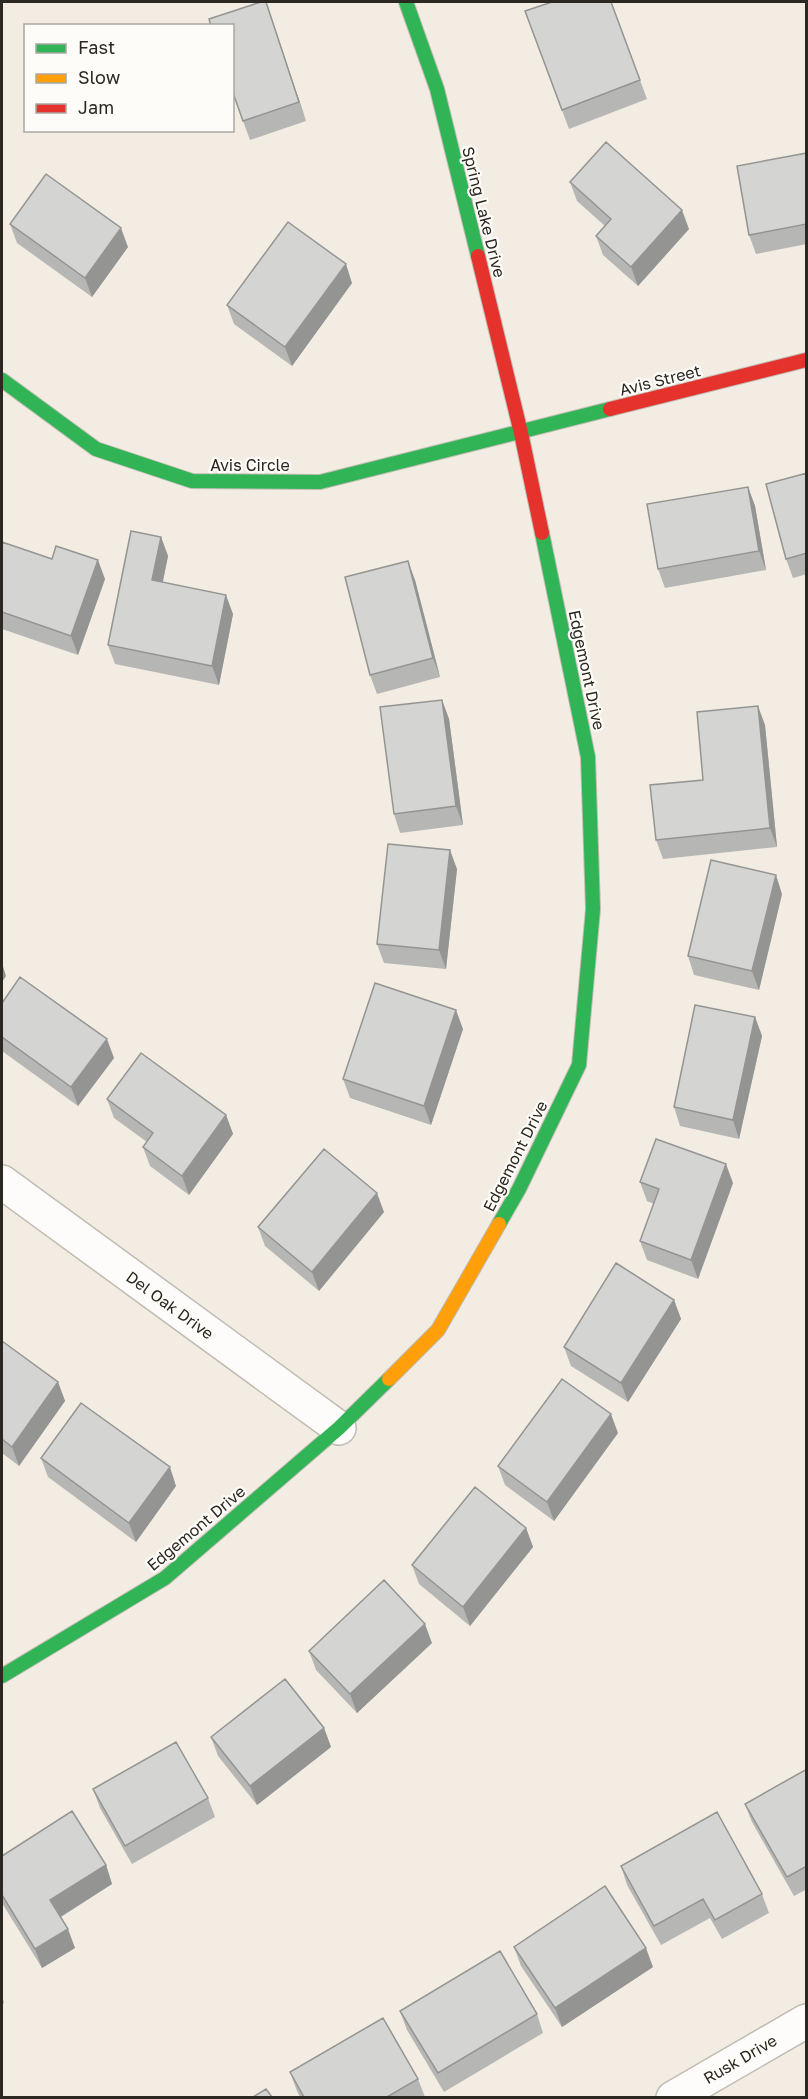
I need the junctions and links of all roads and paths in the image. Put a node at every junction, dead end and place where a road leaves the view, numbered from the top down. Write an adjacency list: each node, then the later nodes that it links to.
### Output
1 (406, 2): 4 (street, Spring Lake Drive)
2 (807, 360): 4 (street, Avis Street)
3 (2, 380): 4 (street, Avis Circle)
4 (521, 433): 6 (street, Edgemont Drive)
5 (2, 1182): 6 (street, Del Oak Drive)
6 (339, 1428): 7 (street, Edgemont Drive)
7 (2, 1676)
8 (807, 2021): 9 (street, Rusk Drive)
9 (673, 2097)

